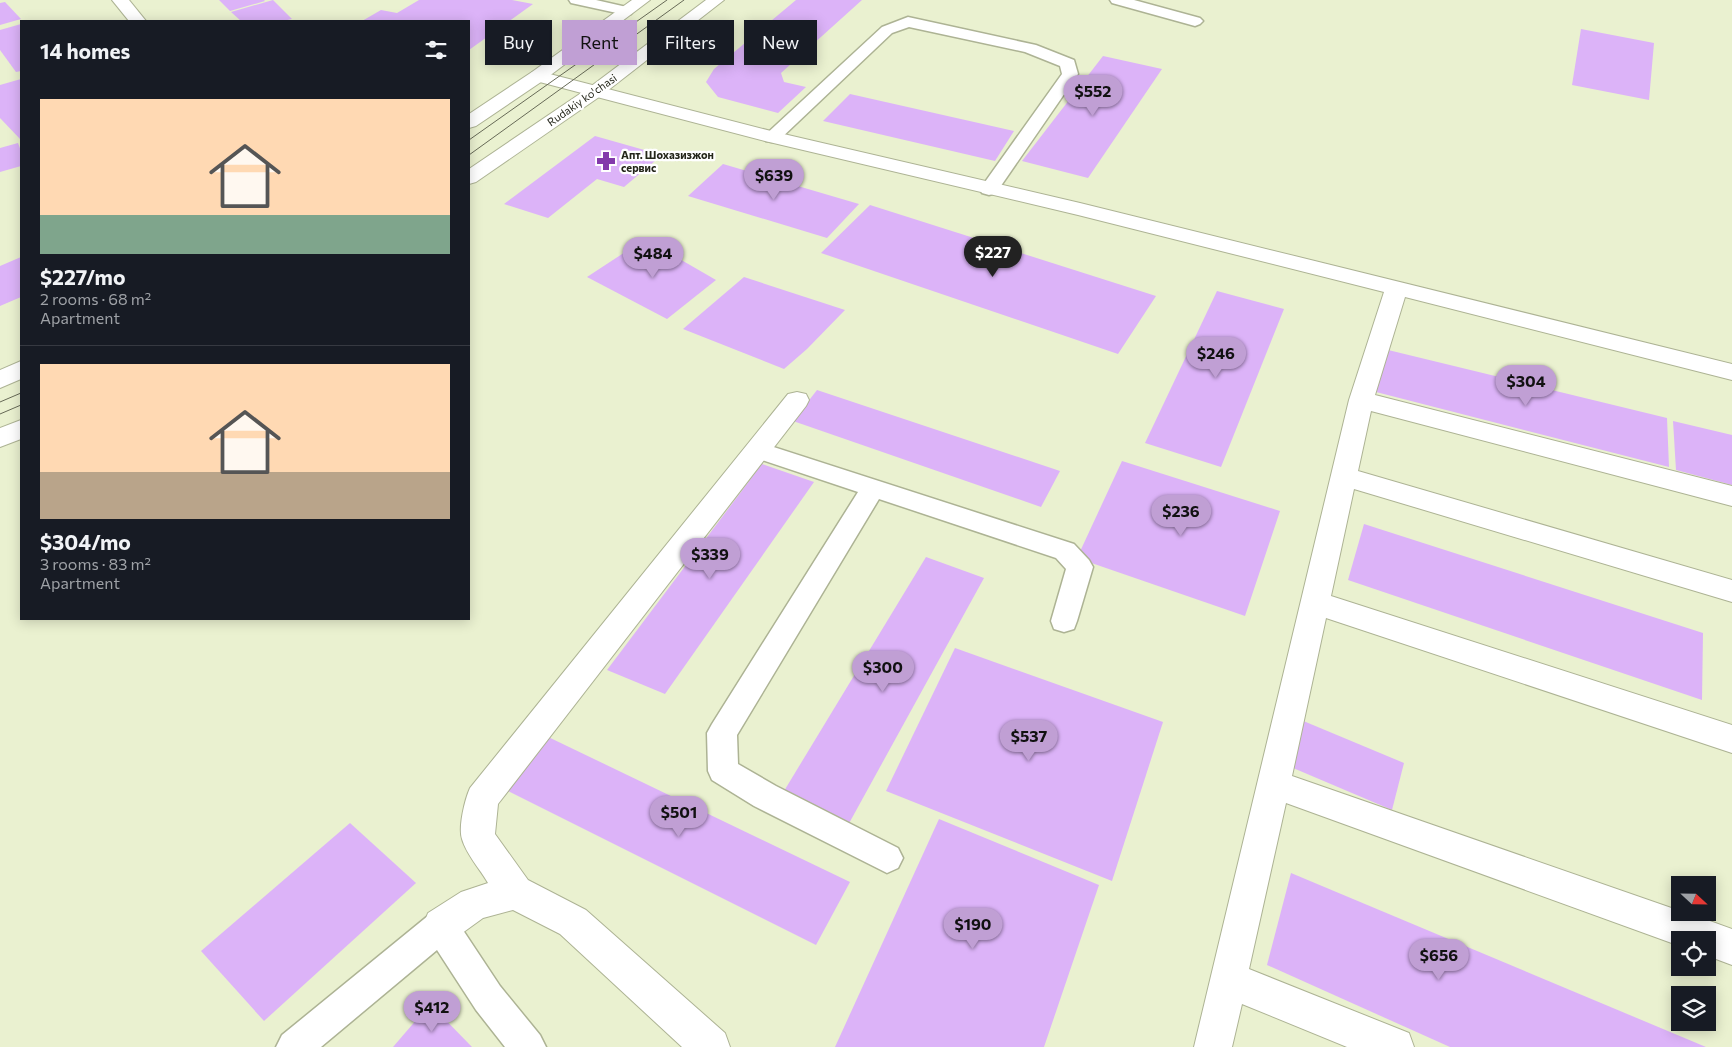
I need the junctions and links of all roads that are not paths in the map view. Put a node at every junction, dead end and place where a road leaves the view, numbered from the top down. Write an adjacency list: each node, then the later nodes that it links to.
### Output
1 (120, 0): 7 (street)
2 (576, 0): 6 (lane)
3 (642, 0): 6 (street)
4 (716, 0): 10 (street, Rudakiy ko'chasi)
5 (1117, 0): 8 (lane)
6 (626, 11): 9 (street)
7 (137, 20)
8 (1195, 21)
9 (538, 76): 10 (street); 11 (street)
10 (596, 91): 12 (street); 13 (street, Rudakiy ko'chasi)
11 (470, 121)
12 (772, 137): 14 (street); 14 (lane)
13 (470, 177)
14 (988, 189): 15 (street)
15 (1397, 287): 17 (street); 20 (street)
16 (20, 370): 18 (street)
17 (1732, 372)
18 (0, 380)
19 (797, 400): 23 (street)
20 (1361, 400): 24 (street); 26 (street)
21 (20, 429): 22 (street)
22 (0, 438)
23 (758, 450): 25 (lane); 33 (street)
24 (1343, 476): 27 (street); 28 (street)
25 (873, 488): 29 (lane); 32 (lane)
26 (1732, 496)
27 (1732, 591)
28 (1315, 603): 30 (street); 31 (street)
29 (1064, 621)
30 (1732, 739)
31 (1273, 784): 35 (street); 36 (street)
32 (887, 858)
33 (515, 892): 34 (street); 39 (street)
34 (440, 926): 37 (lane); 38 (lane)
35 (1732, 947)
36 (1229, 980): 40 (street); 41 (street)
37 (294, 1047)
38 (528, 1047)
39 (710, 1047)
40 (1213, 1047)
41 (1395, 1047)

